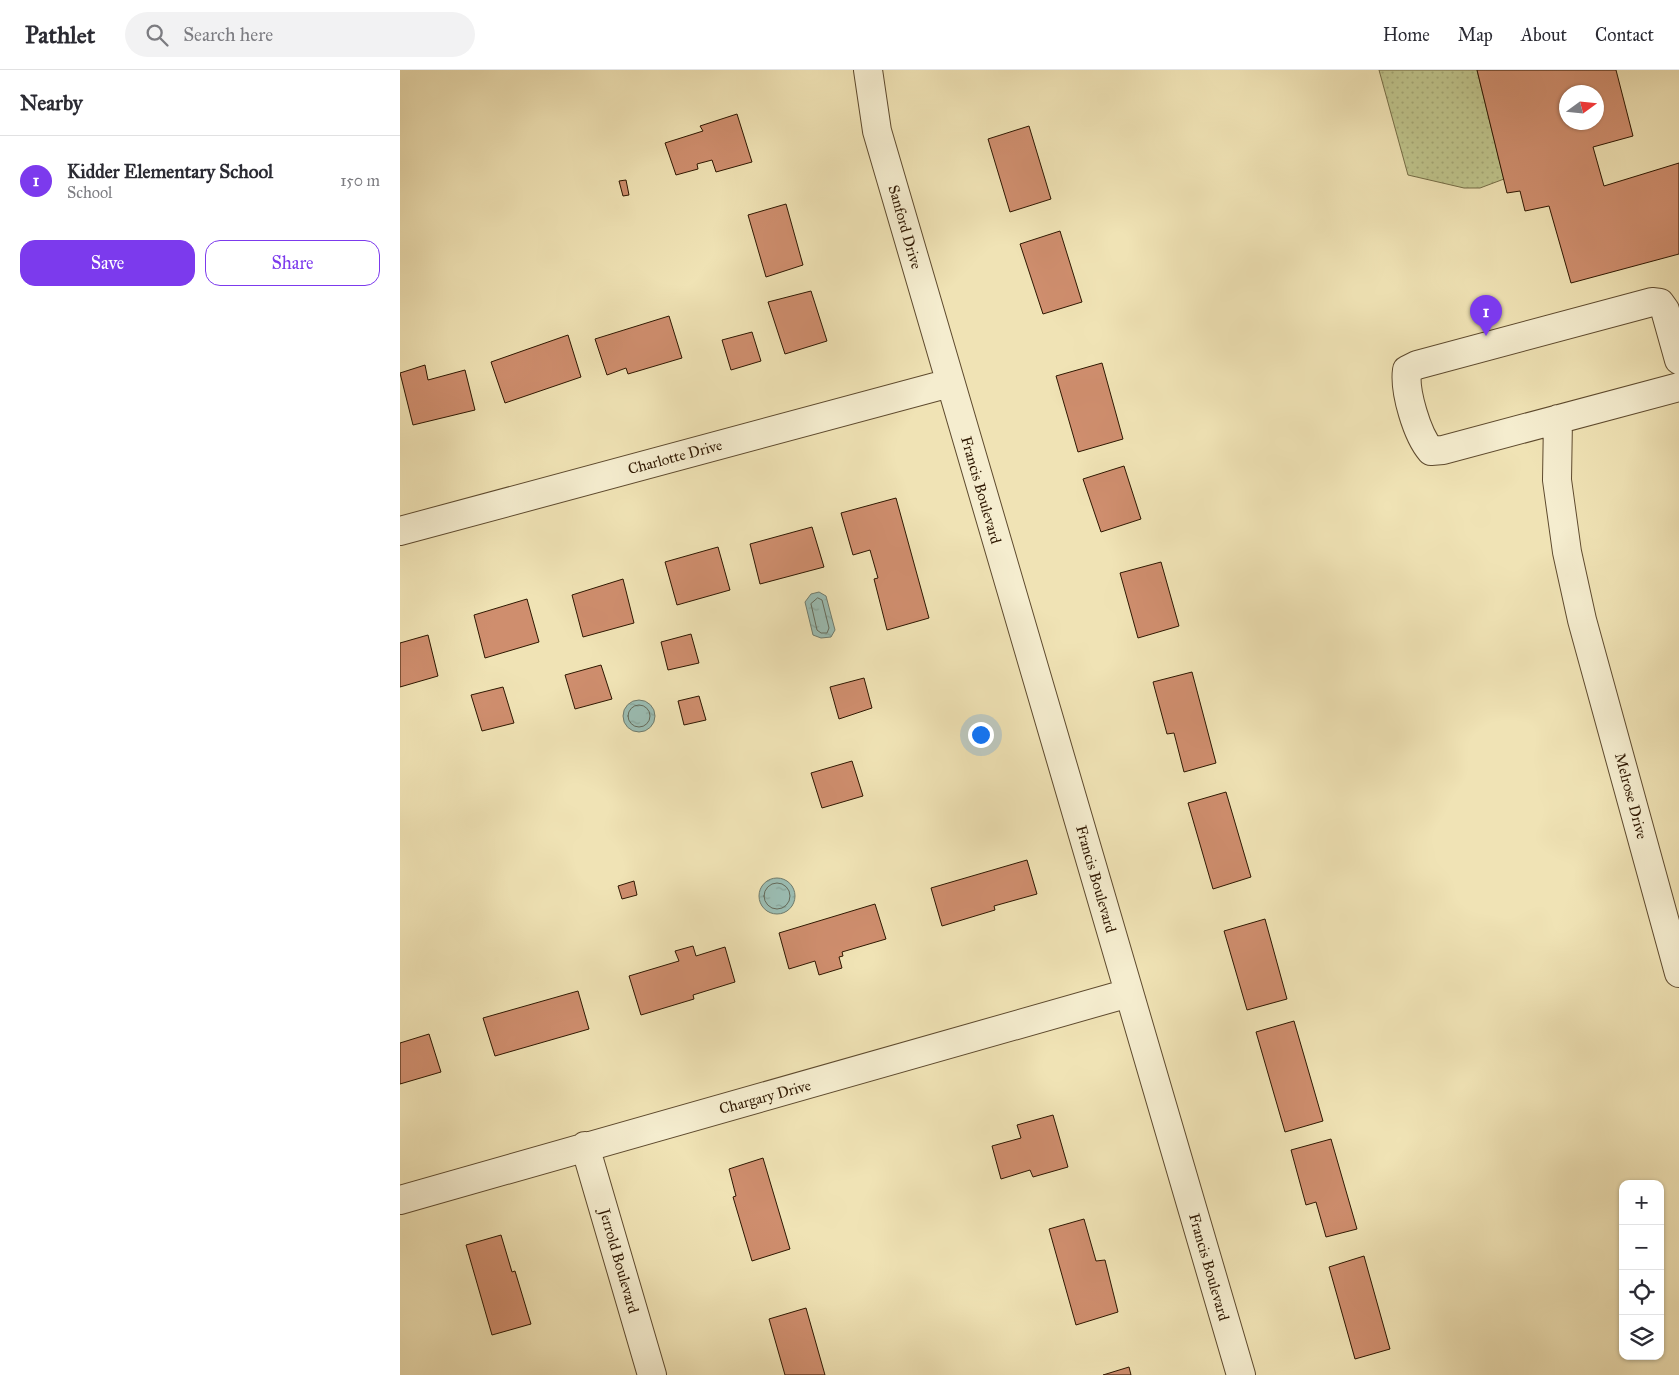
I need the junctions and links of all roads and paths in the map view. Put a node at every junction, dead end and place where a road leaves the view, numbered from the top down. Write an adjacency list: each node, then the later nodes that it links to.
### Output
1 (868, 70): 3 (street, Sanford Drive)
2 (1679, 360): 5 (street)
3 (950, 383): 6 (street, Charlotte Drive); 8 (street, Francis Boulevard)
4 (1679, 387): 5 (street)
5 (1558, 419): 7 (street, Melrose Drive)
6 (400, 532)
7 (1679, 973)
8 (1129, 993): 9 (street, Chargary Drive); 12 (street, Francis Boulevard)
9 (585, 1146): 10 (street, Chargary Drive); 11 (street, Jerrold Boulevard)
10 (400, 1200)
11 (652, 1375)
12 (1241, 1375)

